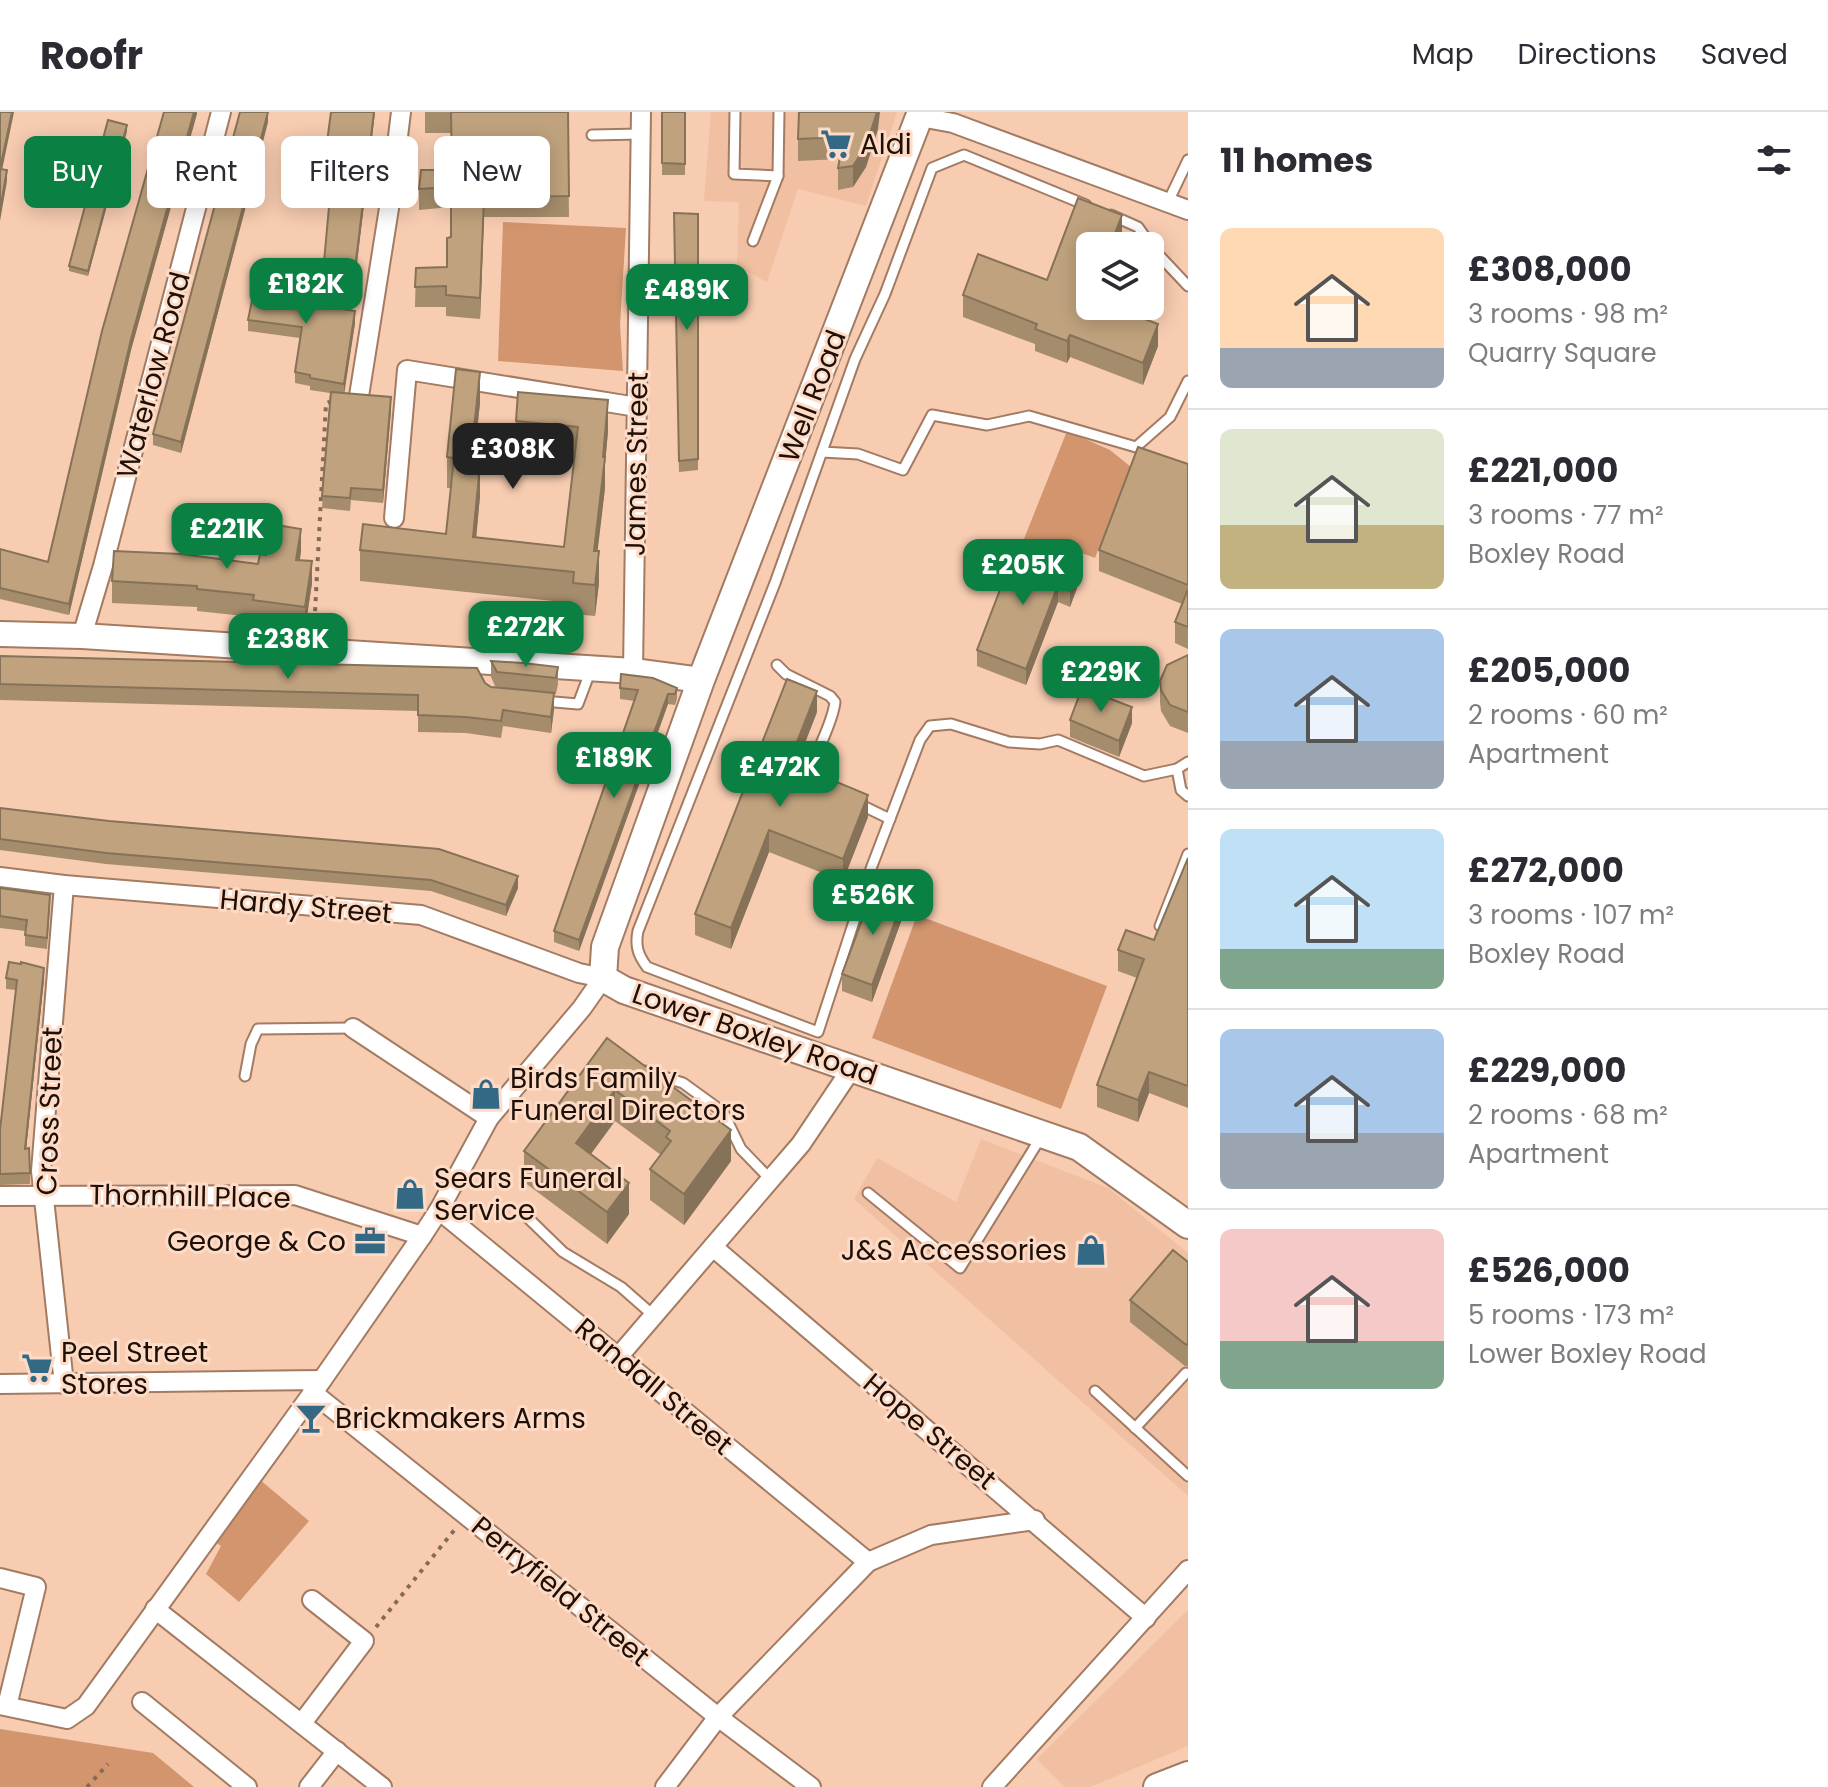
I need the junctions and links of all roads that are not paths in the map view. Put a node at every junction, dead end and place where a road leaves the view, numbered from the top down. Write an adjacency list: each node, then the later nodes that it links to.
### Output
1 (221, 112): 21 (street, Waterlow Road)
2 (401, 112): 16 (street)
3 (641, 112): 7 (street, James Street)
4 (735, 112): 10 (lane)
5 (779, 112): 10 (lane)
6 (921, 115): 11 (street); 25 (main road, Well Road)
7 (641, 134): 8 (lane); 17 (street, James Street)
8 (592, 135)
9 (1188, 160): 11 (lane)
10 (778, 176): 13 (lane)
11 (1167, 204): 12 (street)
12 (1188, 210)
13 (753, 241)
14 (1188, 286): 18 (lane)
15 (1188, 381): 18 (lane)
16 (359, 396)
17 (637, 407): 19 (street); 24 (street, James Street)
18 (822, 452): 32 (lane)
19 (394, 518)
20 (0, 634): 21 (street)
21 (82, 636): 23 (street)
22 (777, 665): 29 (lane)
23 (591, 669): 24 (street); 26 (lane)
24 (633, 671): 25 (street)
25 (701, 680): 37 (main road, Lower Boxley Road)
26 (535, 700)
27 (1188, 762): 28 (lane)
28 (1177, 769): 30 (lane); 32 (lane)
29 (823, 788)
30 (1188, 796)
31 (850, 800): 32 (lane)
32 (890, 819)
33 (1188, 854): 36 (lane)
34 (0, 877): 35 (street, Hardy Street)
35 (64, 885): 37 (street, Hardy Street); 46 (street, Cross Street)
36 (1157, 933)
37 (603, 978): 39 (main road, Lower Boxley Road); 42 (street)
38 (353, 1028): 41 (lane); 42 (street)
39 (852, 1068): 43 (main road, Lower Boxley Road); 44 (street)
40 (639, 1069): 44 (lane)
41 (245, 1076)
42 (489, 1118): 48 (street)
43 (1042, 1134): 45 (lane); 50 (main road, Lower Boxley Road)
44 (770, 1179): 52 (street)
45 (868, 1193)
46 (43, 1194): 47 (street, Thornhill Place); 51 (street, Thornhill Place); 57 (street, Cross Street)
47 (0, 1196)
48 (439, 1210): 51 (street); 54 (street, Randall Street)
49 (526, 1216): 53 (lane)
50 (1188, 1225)
51 (422, 1236): 58 (street)
52 (713, 1247): 53 (street); 62 (street, Hope Street)
53 (654, 1316): 54 (street)
54 (619, 1356): 63 (street, Randall Street)
55 (1186, 1373): 60 (lane)
56 (0, 1384): 57 (street)
57 (64, 1384): 58 (street)
58 (317, 1386): 67 (street); 71 (street, Perryfield Street)
59 (1095, 1391): 60 (lane)
60 (1135, 1428): 61 (lane)
61 (1188, 1476)
62 (1035, 1520): 63 (street); 68 (street, Hope Street)
63 (868, 1562): 71 (street)
64 (1188, 1570): 68 (street)
65 (0, 1578): 70 (street)
66 (312, 1600): 72 (street)
67 (155, 1609): 70 (street); 72 (street)
68 (1146, 1618): 80 (street)
69 (142, 1702): 75 (street)
70 (3, 1706)
71 (718, 1717): 78 (street); 79 (street, Perryfield Street)
72 (302, 1723): 73 (street)
73 (337, 1751): 76 (street); 77 (street)
74 (1188, 1775): 81 (main road)
75 (247, 1787)
76 (309, 1787)
77 (382, 1787)
78 (665, 1787)
79 (811, 1787)
80 (992, 1787)
81 (1157, 1787)

